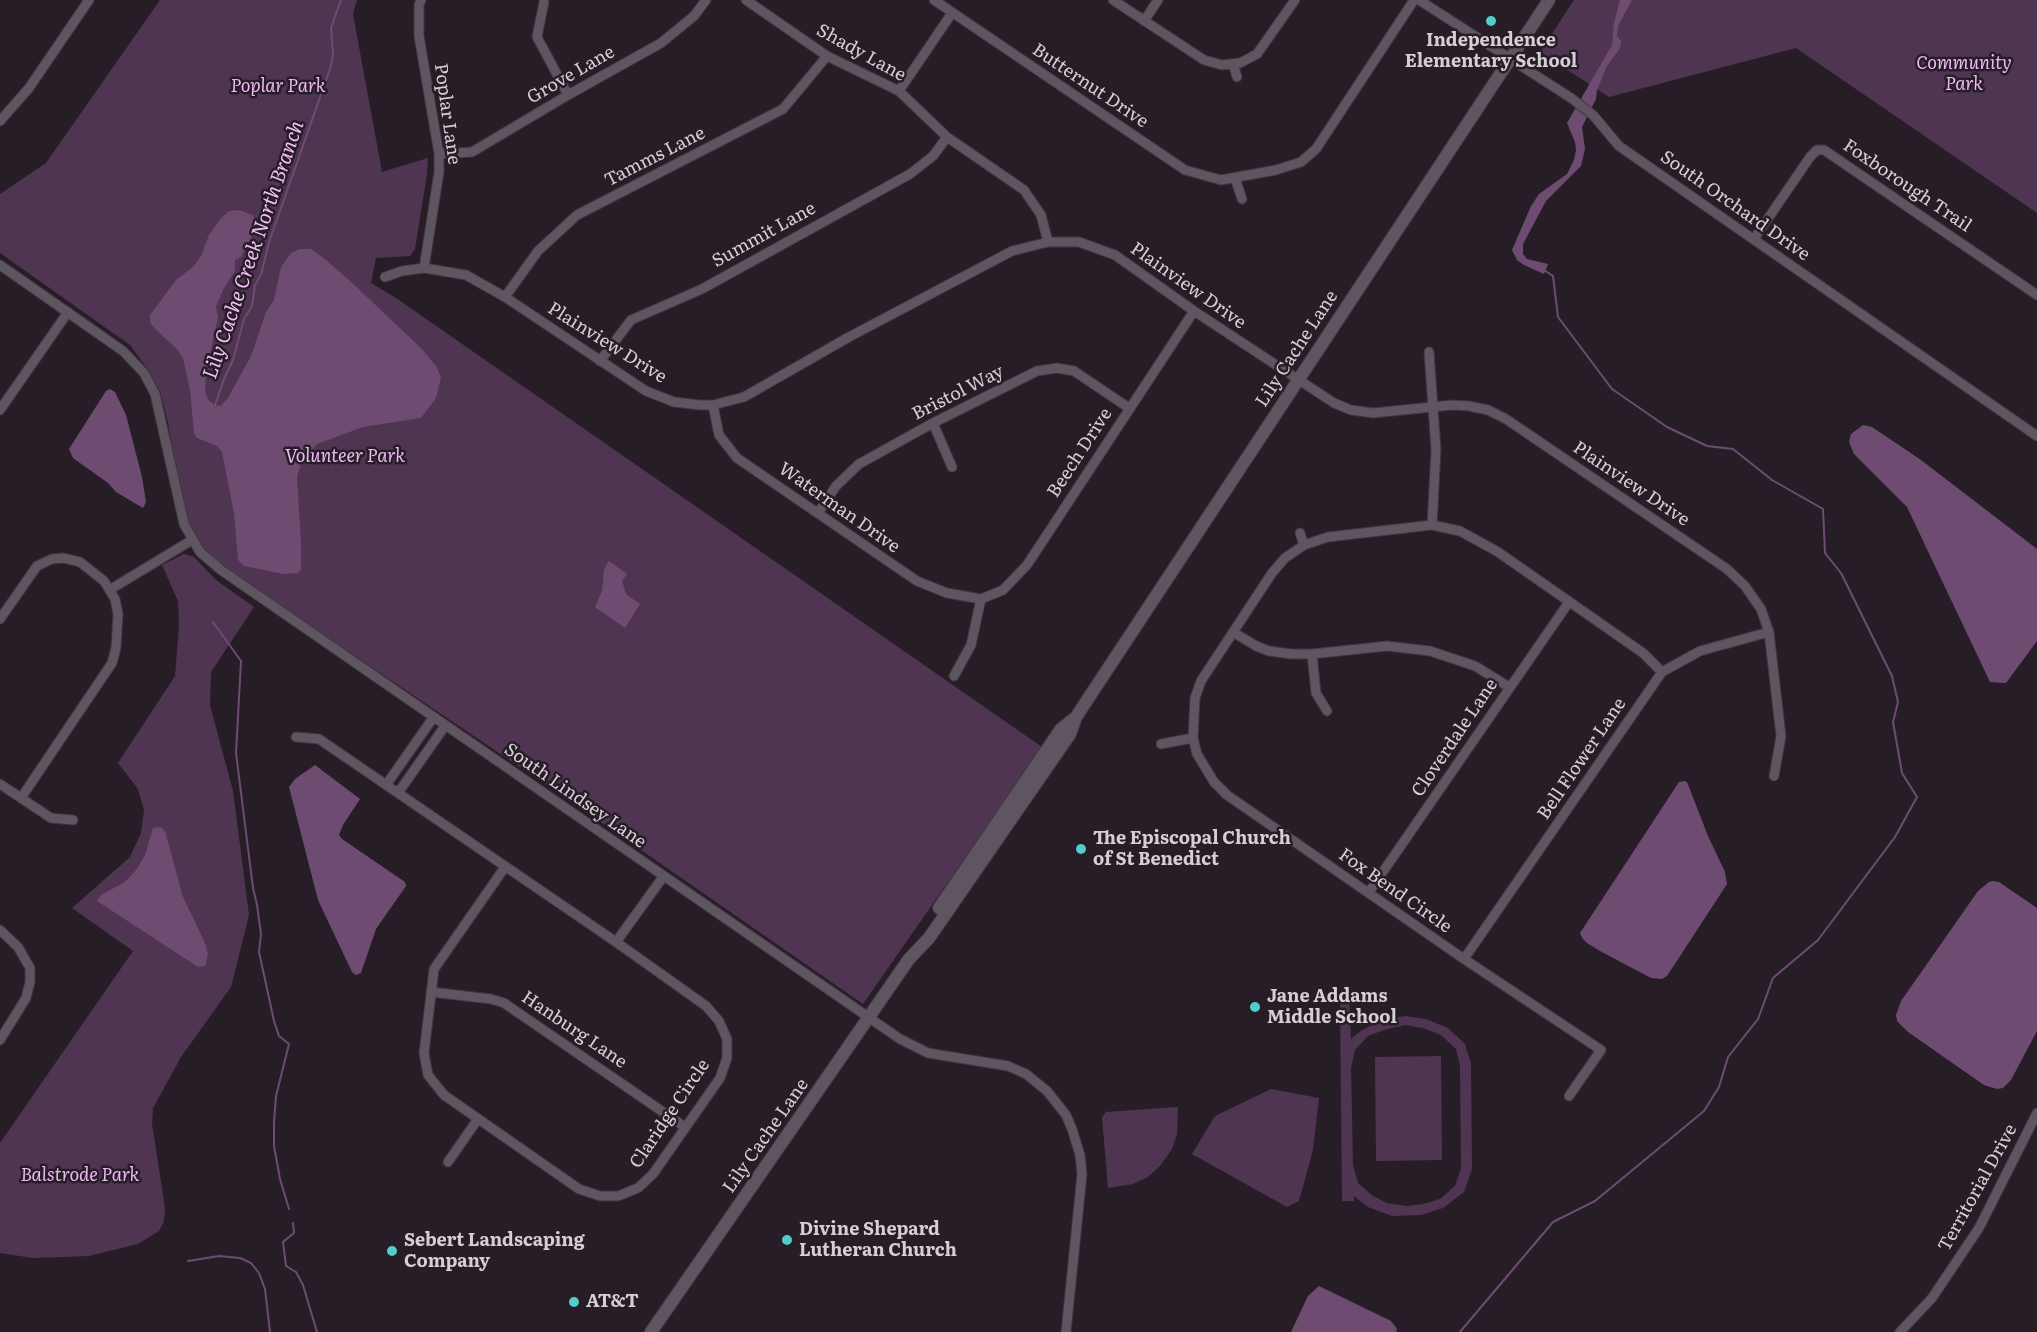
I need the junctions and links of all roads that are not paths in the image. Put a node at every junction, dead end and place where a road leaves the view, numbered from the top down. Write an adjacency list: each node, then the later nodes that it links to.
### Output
1 (421, 0): 23 (street, Poplar Lane)
2 (706, 0): 20 (street, Grove Lane)
3 (746, 0): 15 (street, Shady Lane)
4 (933, 0): 13 (street, Butternut Drive)
5 (1113, 0): 14 (street)
6 (1158, 0): 14 (street)
7 (1295, 0): 17 (street)
8 (1414, 0): 24 (street, Butternut Drive)
9 (1419, 0): 16 (street, South Orchard Drive)
10 (1549, 0): 16 (street, Lily Cache Lane)
11 (84, 2): 21 (street)
12 (544, 2): 20 (street)
13 (952, 13): 19 (street); 24 (street, Butternut Drive)
14 (1144, 21): 17 (street)
15 (827, 56): 19 (street, Shady Lane); 32 (street, Tamms Lane)
16 (1510, 58): 26 (street, South Orchard Drive); 37 (street, Lily Cache Lane)
17 (1233, 64): 18 (street)
18 (1237, 77)
19 (899, 91): 22 (street, Shady Lane)
20 (568, 95): 23 (street, Grove Lane)
21 (0, 121)
22 (946, 137): 27 (street, Shady Lane); 36 (street, Summit Lane)
23 (439, 153): 29 (street, Poplar Lane)
24 (1235, 178): 25 (street)
25 (1242, 199)
26 (1754, 239): 31 (street, Foxborough Trail); 43 (street, South Orchard Drive)
27 (1048, 242): 33 (street, Plainview Drive); 38 (street, Plainview Drive)
28 (0, 265): 34 (street, South Lindsey Lane)
29 (424, 267): 30 (street, Plainview Drive); 32 (street, Plainview Drive)
30 (385, 277)
31 (2037, 295)
32 (506, 297): 36 (street, Plainview Drive)
33 (1194, 311): 37 (street, Plainview Drive); 39 (street, Beech Drive)
34 (68, 312): 41 (street); 48 (street, South Lindsey Lane)
35 (1429, 352): 40 (street)
36 (600, 361): 38 (street, Plainview Drive)
37 (1298, 380): 40 (street, Plainview Drive); 81 (street, Lily Cache Lane)
38 (713, 405): 45 (street, Waterman Drive)
39 (1129, 408): 42 (street, Bristol Way); 51 (street, Beech Drive)
40 (1434, 408): 46 (street); 55 (street, Plainview Drive)
41 (0, 410)
42 (933, 423): 44 (street); 45 (street, Bristol Way)
43 (2037, 436)
44 (952, 467)
45 (818, 513): 51 (street, Waterman Drive)
46 (1432, 525): 49 (street, Fox Bend Circle); 52 (street, Fox Bend Circle)
47 (1300, 533): 49 (street)
48 (192, 540): 50 (street); 61 (street, South Lindsey Lane)
49 (1304, 544): 54 (street, Fox Bend Circle)
50 (111, 589): 53 (street); 70 (street)
51 (981, 599): 58 (street)
52 (1569, 602): 57 (street, Fox Bend Circle); 59 (street, Cloverdale Lane)
53 (0, 619)
54 (1233, 632): 56 (street); 64 (street, Fox Bend Circle)
55 (1769, 632): 57 (street, Bell Flower Lane); 66 (street, Plainview Drive)
56 (1312, 654): 59 (street); 60 (street)
57 (1662, 672): 77 (street, Bell Flower Lane)
58 (954, 676)
59 (1509, 687): 74 (street, Cloverdale Lane)
60 (1328, 711)
61 (433, 718): 62 (street, South Lindsey Lane); 68 (street)
62 (446, 726): 69 (street); 73 (street, South Lindsey Lane)
63 (296, 737): 68 (street, Claridge Circle)
64 (1193, 738): 65 (street); 74 (street, Fox Bend Circle)
65 (1161, 744)
66 (1774, 776)
67 (0, 784): 70 (street)
68 (386, 785): 69 (street, Claridge Circle)
69 (398, 793): 72 (street, Claridge Circle)
70 (21, 798): 71 (street)
71 (73, 820)
72 (505, 867): 76 (street, Claridge Circle); 80 (street, Claridge Circle)
73 (663, 877): 76 (street); 81 (street, South Lindsey Lane)
74 (1369, 892): 77 (street, Fox Bend Circle)
75 (0, 930): 79 (street)
76 (616, 942): 86 (street, Claridge Circle)
77 (1464, 959): 83 (street, Fox Bend Circle)
78 (41, 967): 79 (street)
79 (30, 968): 82 (street)
80 (431, 992): 85 (street, Claridge Circle); 86 (street, Hanburg Lane)
81 (869, 1017): 88 (street, Lily Cache Lane); 89 (street, South Lindsey Lane)
82 (0, 1040)
83 (1569, 1096)
84 (2037, 1113): 90 (street, Territorial Drive)
85 (478, 1119): 86 (street, Claridge Circle); 87 (street)
86 (686, 1127)
87 (448, 1162)
88 (651, 1332)
89 (1066, 1332)
90 (1900, 1332)

